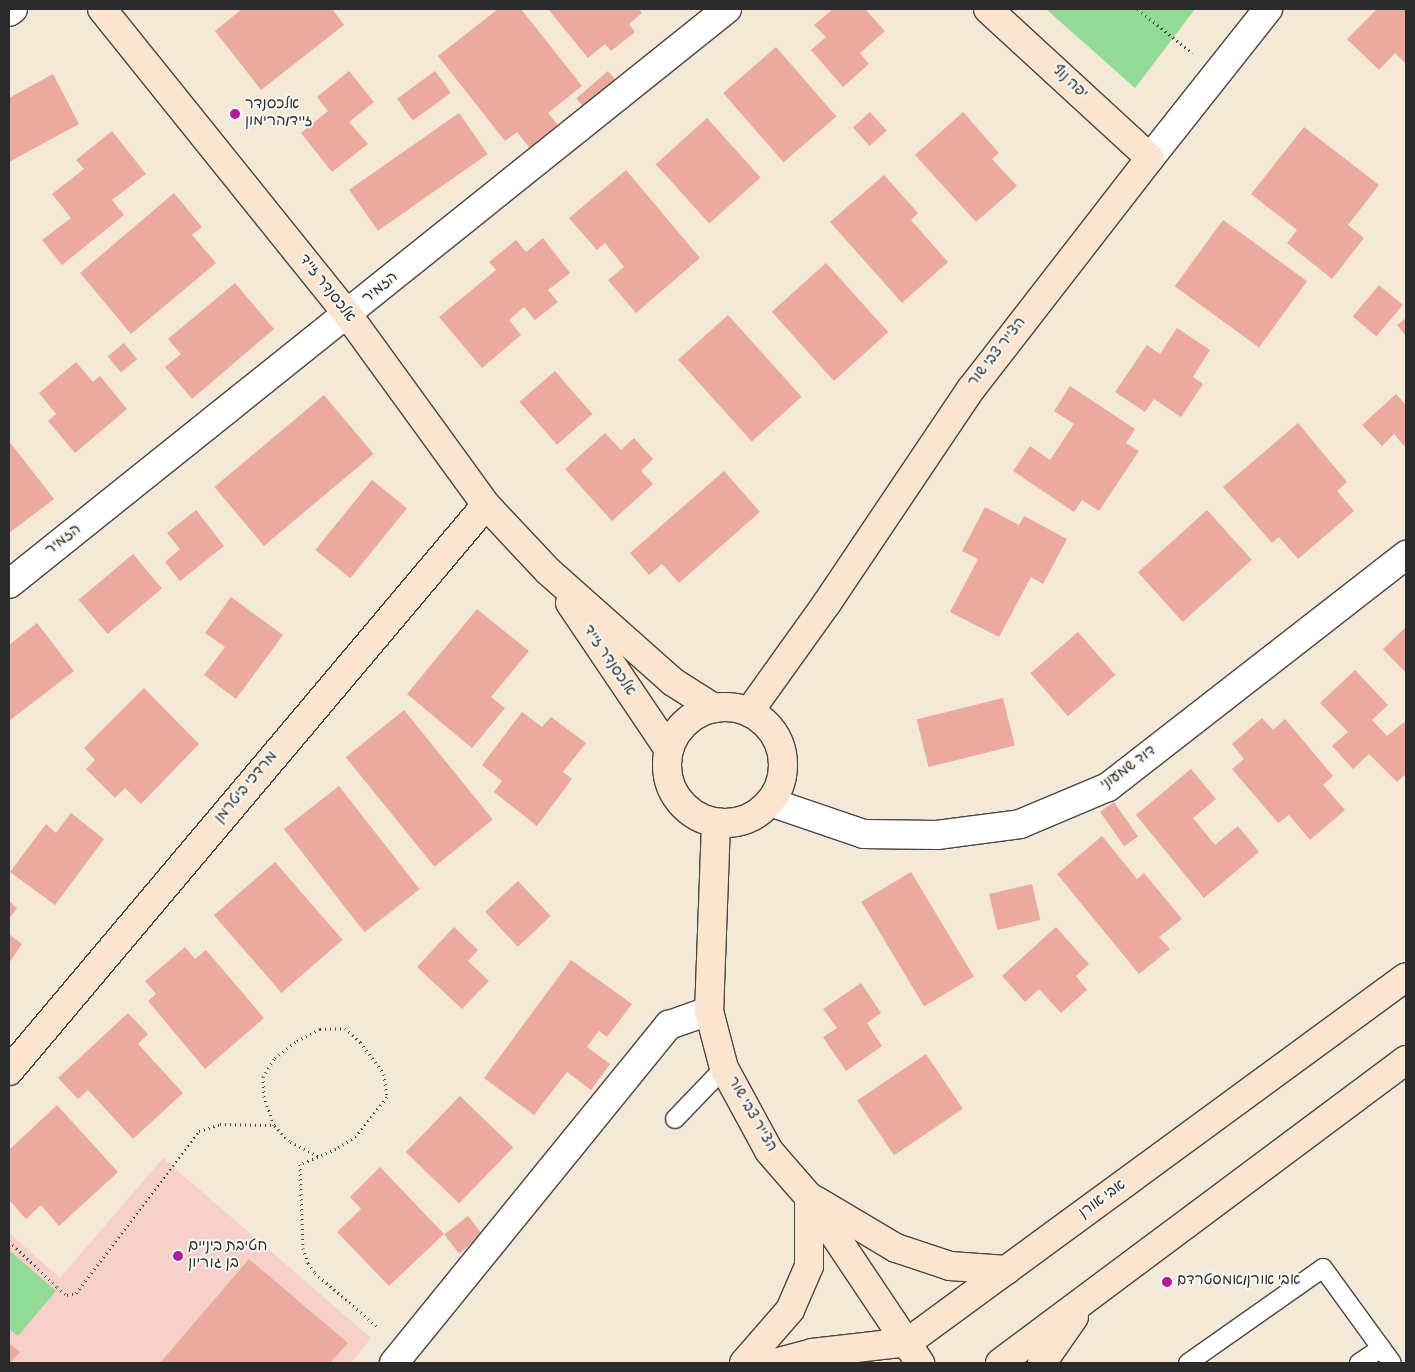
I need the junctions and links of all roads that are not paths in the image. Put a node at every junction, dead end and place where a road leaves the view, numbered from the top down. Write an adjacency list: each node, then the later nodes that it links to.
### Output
1 (13, 9): 6 (street)
2 (102, 9): 8 (street, אלכסנדר זייד)
3 (727, 9): 8 (street, הזמיר)
4 (988, 9): 7 (street, יפה נוף)
5 (1268, 9): 7 (street, הצייר צבי שור)
6 (9, 12)
7 (1150, 158): 14 (street, הצייר צבי שור)
8 (348, 315): 9 (street, אלכסנדר זייד); 12 (street, הזמיר)
9 (486, 505): 11 (street, אלכסנדר זייד); 22 (street, מרדכי ביטרמן)
10 (1406, 555): 16 (street, דוד שמעוני)
11 (548, 571): 13 (street, אלכסנדר זייד); 15 (street, אלכסנדר זייד)
12 (9, 584)
13 (714, 708): 14 (street); 15 (street)
14 (749, 712): 16 (street)
15 (669, 750): 17 (street)
16 (770, 802): 17 (street)
17 (716, 823): 19 (street, הצייר צבי שור)
18 (1406, 977): 25 (street, אבי אורן)
19 (709, 1011): 21 (street, הצייר צבי שור); 29 (street)
20 (1406, 1060): 26 (street)
21 (724, 1068): 23 (lane); 24 (street, הצייר צבי שור)
22 (9, 1071)
23 (675, 1119)
24 (809, 1197): 25 (street); 28 (street, הצייר צבי שור); 30 (street)
25 (1007, 1270): 28 (street, אבי אורן)
26 (1086, 1299): 32 (street); 33 (street)
27 (1381, 1348): 34 (lane); 35 (lane); 36 (lane)
28 (914, 1353): 31 (street, אבי אורן)
29 (399, 1357)
30 (744, 1363)
31 (775, 1363)
32 (1000, 1363)
33 (1042, 1363)
34 (1188, 1363)
35 (1359, 1363)
36 (1392, 1363)

